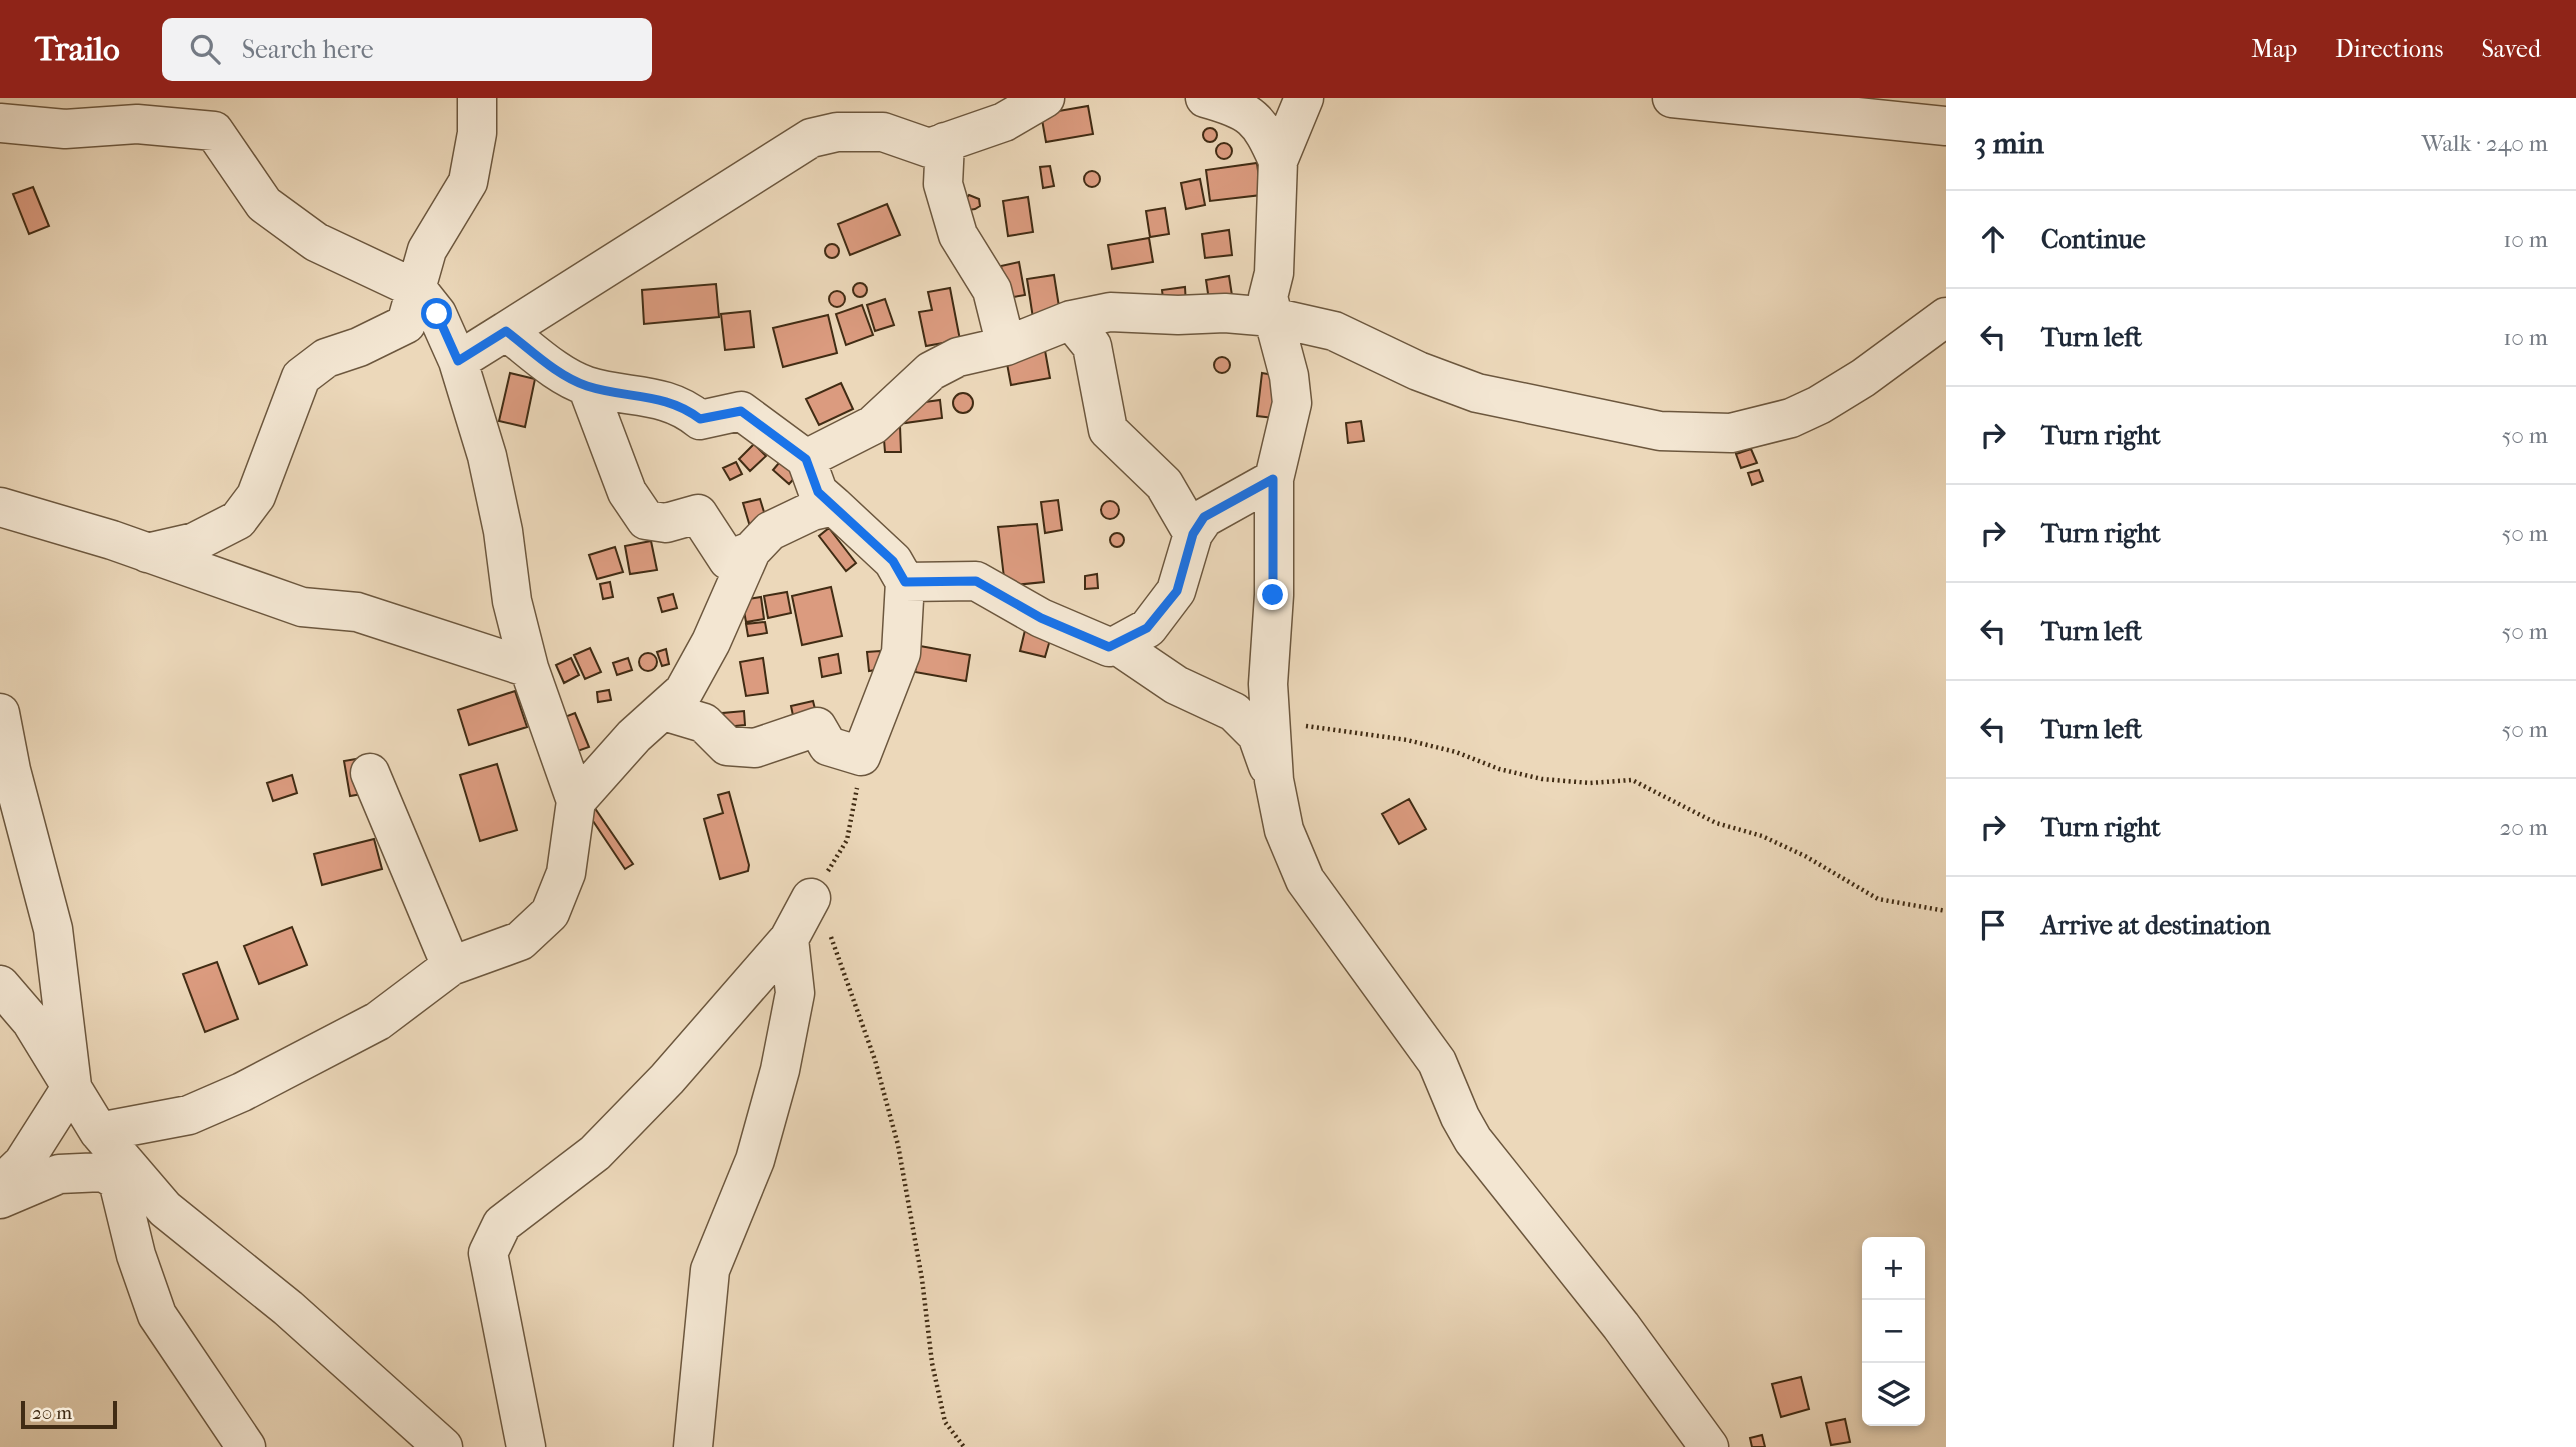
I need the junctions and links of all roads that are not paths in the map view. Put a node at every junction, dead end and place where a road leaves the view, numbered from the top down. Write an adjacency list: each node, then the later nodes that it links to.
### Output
1 (477, 98): 10 (street)
2 (1043, 98): 8 (street)
3 (1205, 98): 9 (street)
4 (1304, 98): 9 (street)
5 (1672, 98): 7 (street)
6 (0, 123): 10 (street)
7 (1946, 126)
8 (945, 142): 14 (street); 15 (street)
9 (1279, 161): 11 (street)
10 (418, 290): 16 (street); 24 (street)
11 (1272, 317): 12 (street); 13 (street); 19 (street)
12 (1946, 317)
13 (1071, 320): 15 (street); 22 (street)
14 (506, 331): 16 (street); 17 (street)
15 (1006, 346): 18 (street)
16 (458, 361): 27 (street)
17 (587, 386): 18 (street); 23 (street)
18 (806, 459): 20 (street)
19 (1273, 479): 22 (street); 31 (street)
20 (834, 506): 23 (street); 25 (street)
21 (0, 507): 24 (street)
22 (1193, 534): 26 (street)
23 (751, 551): 28 (street)
24 (148, 553): 27 (street)
25 (905, 582): 26 (street); 28 (street)
26 (1116, 645): 31 (street)
27 (528, 668): 32 (street)
28 (664, 711): 32 (street)
29 (0, 713): 37 (street)
30 (370, 773): 35 (street)
31 (1274, 780): 47 (street)
32 (576, 801): 35 (street)
33 (811, 898): 34 (street)
34 (789, 939): 45 (street); 46 (street)
35 (451, 966): 38 (street)
36 (0, 985): 37 (street)
37 (72, 1086): 38 (street); 40 (street)
38 (99, 1132): 42 (street)
39 (118, 1181): 41 (street); 42 (street); 43 (street)
40 (0, 1185)
41 (0, 1199)
42 (165, 1209): 44 (street)
43 (246, 1447)
44 (443, 1447)
45 (526, 1447)
46 (693, 1447)
47 (1709, 1447)

